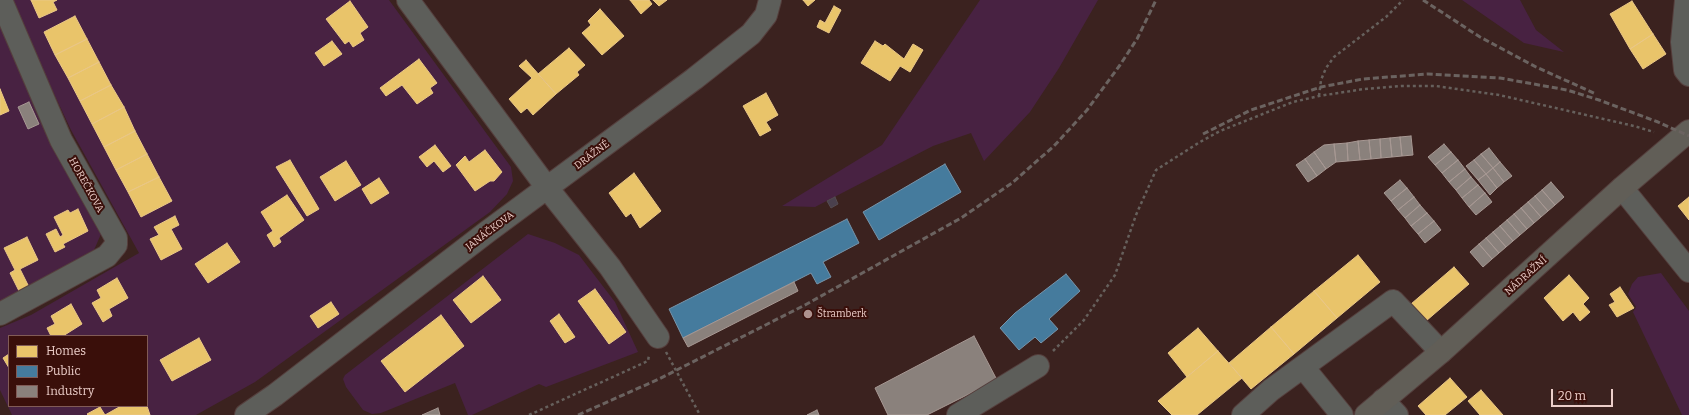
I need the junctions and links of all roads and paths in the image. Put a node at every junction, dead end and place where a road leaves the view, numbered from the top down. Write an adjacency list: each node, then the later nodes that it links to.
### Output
1 (1, 0): 13 (street, HOREČKOVA)
2 (408, 0): 10 (street)
3 (770, 0): 10 (street, DRÁŽNÉ)
4 (1403, 0): 7 (path)
5 (1686, 0): 6 (street)
6 (1689, 75)
7 (1319, 96): 9 (path); 16 (path)
8 (1687, 133): 11 (main road, NÁDRAŽNÍ)
9 (1661, 134)
10 (548, 188): 14 (street); 19 (street, JANÁČKOVA)
11 (1622, 188): 12 (street); 15 (main road, NÁDRAŽNÍ)
12 (1689, 271)
13 (0, 314)
14 (660, 341): 20 (path); 21 (path, bridge)
15 (1441, 352): 17 (street); 18 (main road, NÁDRAŽNÍ)
16 (1038, 366): 22 (street)
17 (1303, 367): 23 (street); 24 (street)
18 (1390, 408): 25 (main road, NÁDRAŽNÍ)
19 (246, 415)
20 (529, 415)
21 (700, 415)
22 (958, 415)
23 (1243, 415)
24 (1342, 415)
25 (1366, 415)

